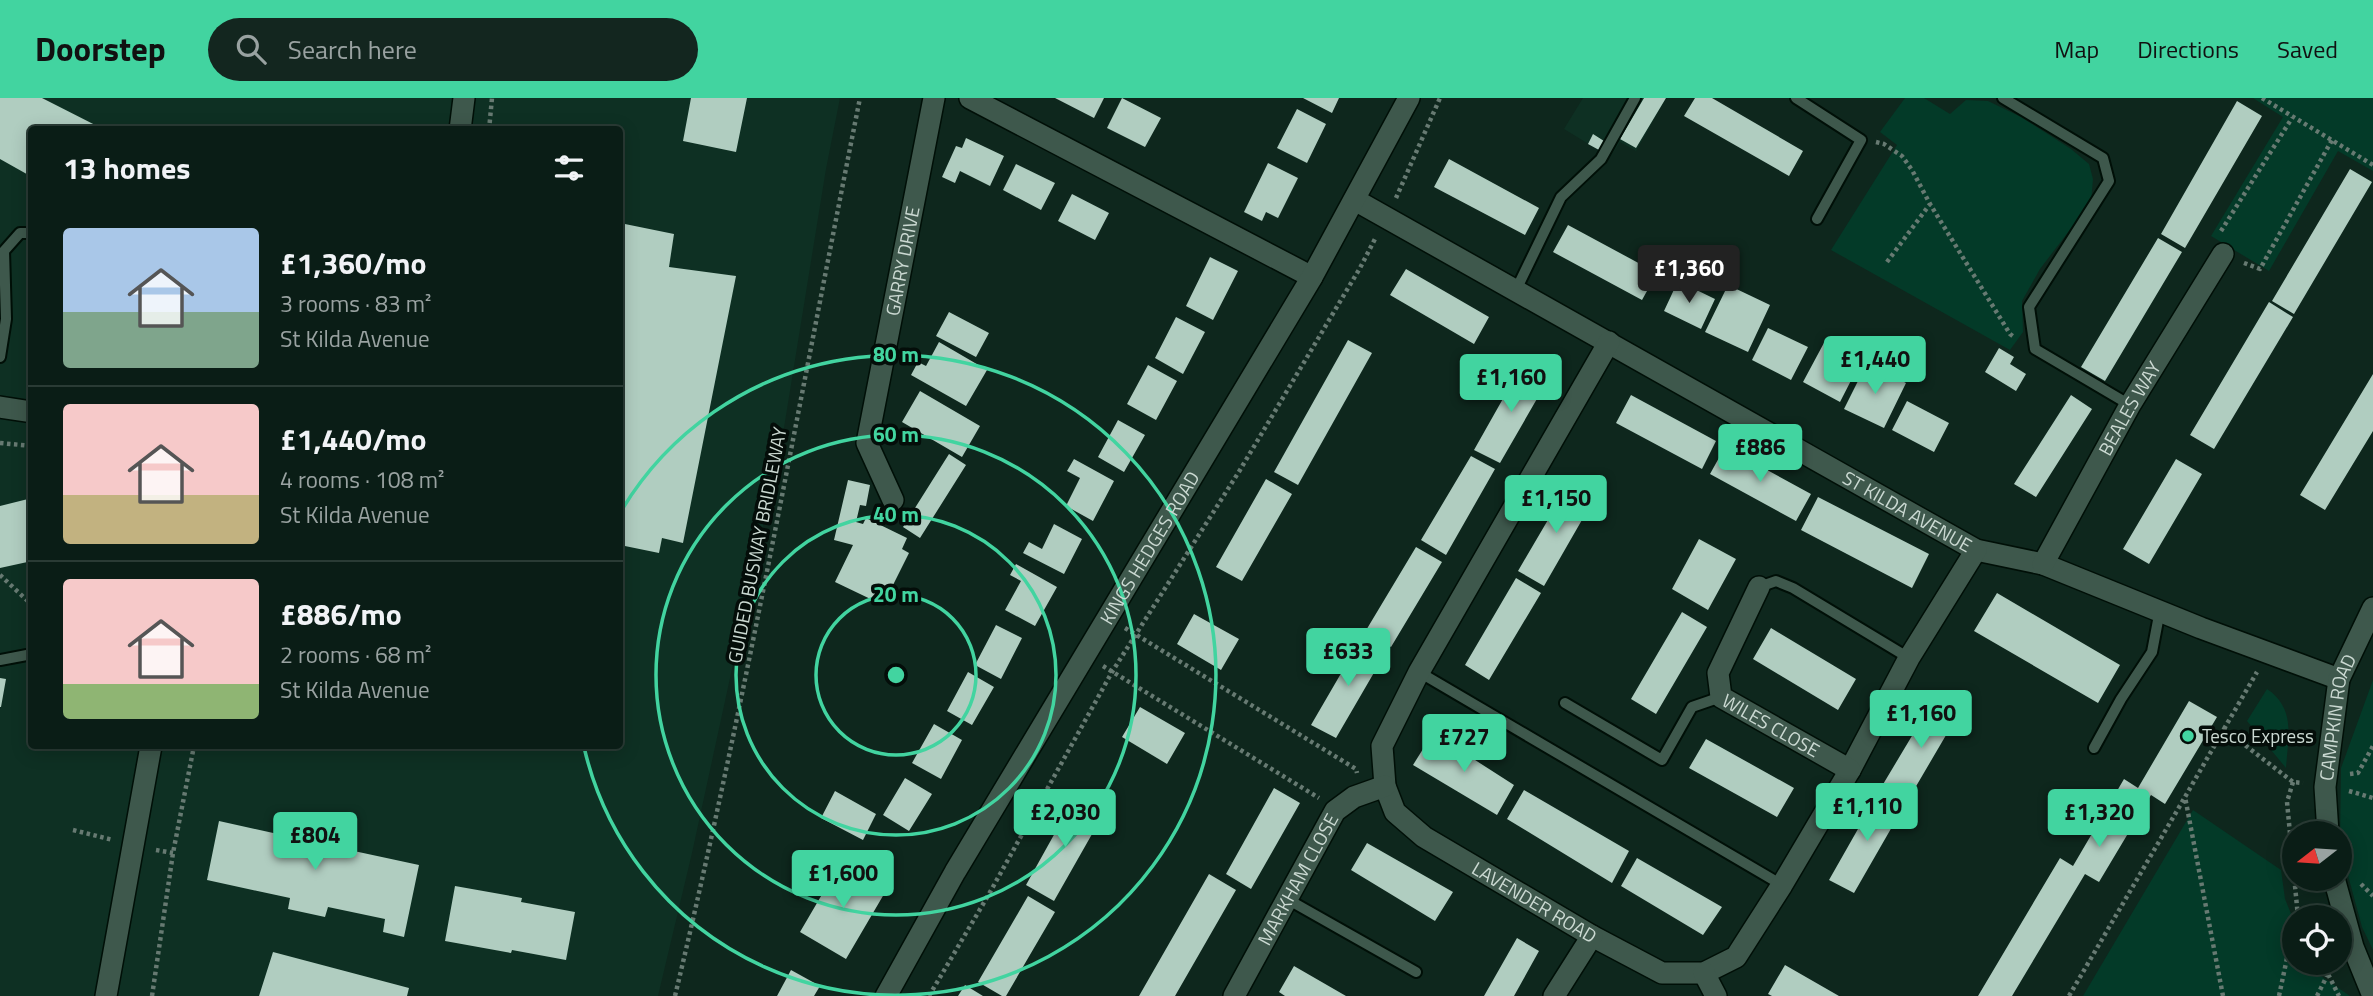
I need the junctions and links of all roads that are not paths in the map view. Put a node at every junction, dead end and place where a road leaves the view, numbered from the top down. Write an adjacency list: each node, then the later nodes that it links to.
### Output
1 (464, 98): 8 (street)
2 (934, 98): 20 (street, GARRY DRIVE)
3 (970, 98): 13 (street)
4 (1409, 98): 9 (street, KINGS HEDGES ROAD)
5 (1635, 98): 14 (lane)
6 (1796, 98): 10 (lane)
7 (2003, 98): 17 (lane)
8 (460, 126)
9 (1355, 200): 13 (street, KINGS HEDGES ROAD); 14 (street, ST KILDA AVENUE)
10 (1817, 219)
11 (28, 233): 16 (lane)
12 (2223, 254): 17 (street, BEALES WAY)
13 (1312, 277): 45 (street, KINGS HEDGES ROAD)
14 (1516, 290): 15 (street, ST KILDA AVENUE)
15 (1609, 342): 21 (street, ST KILDA AVENUE); 29 (street, LAVENDER ROAD)
16 (0, 357)
17 (2130, 405): 22 (street, BEALES WAY)
18 (0, 407): 19 (street)
19 (28, 411)
20 (893, 500)
21 (1976, 550): 22 (street, ST KILDA AVENUE); 27 (street, LAVENDER ROAD)
22 (2043, 564): 25 (street, ST KILDA AVENUE)
23 (1759, 587): 27 (lane); 31 (street, WILES CLOSE)
24 (2373, 608): 30 (street, CAMPKIN ROAD)
25 (2160, 610): 30 (street, ST KILDA AVENUE); 33 (lane)
26 (28, 655): 28 (lane)
27 (1909, 658): 35 (street, LAVENDER ROAD)
28 (0, 660)
29 (1419, 672): 36 (street, LAVENDER ROAD); 38 (lane)
30 (2339, 679): 37 (street, CAMPKIN ROAD)
31 (1721, 697): 32 (lane); 35 (street, WILES CLOSE)
32 (1565, 703)
33 (2094, 748)
34 (150, 749): 44 (street)
35 (1850, 770): 38 (street, LAVENDER ROAD)
36 (1385, 786): 40 (street, MARKHAM CLOSE); 41 (street, LAVENDER ROAD)
37 (2330, 821)
38 (1782, 885): 43 (street, LAVENDER ROAD)
39 (2336, 891): 49 (street)
40 (1287, 899): 42 (lane); 46 (street, MARKHAM CLOSE)
41 (1592, 936): 43 (street, LAVENDER ROAD); 47 (street)
42 (1416, 972)
43 (1704, 973): 48 (street)
44 (106, 996)
45 (886, 996)
46 (1234, 996)
47 (1554, 996)
48 (1716, 996)
49 (2373, 996)

